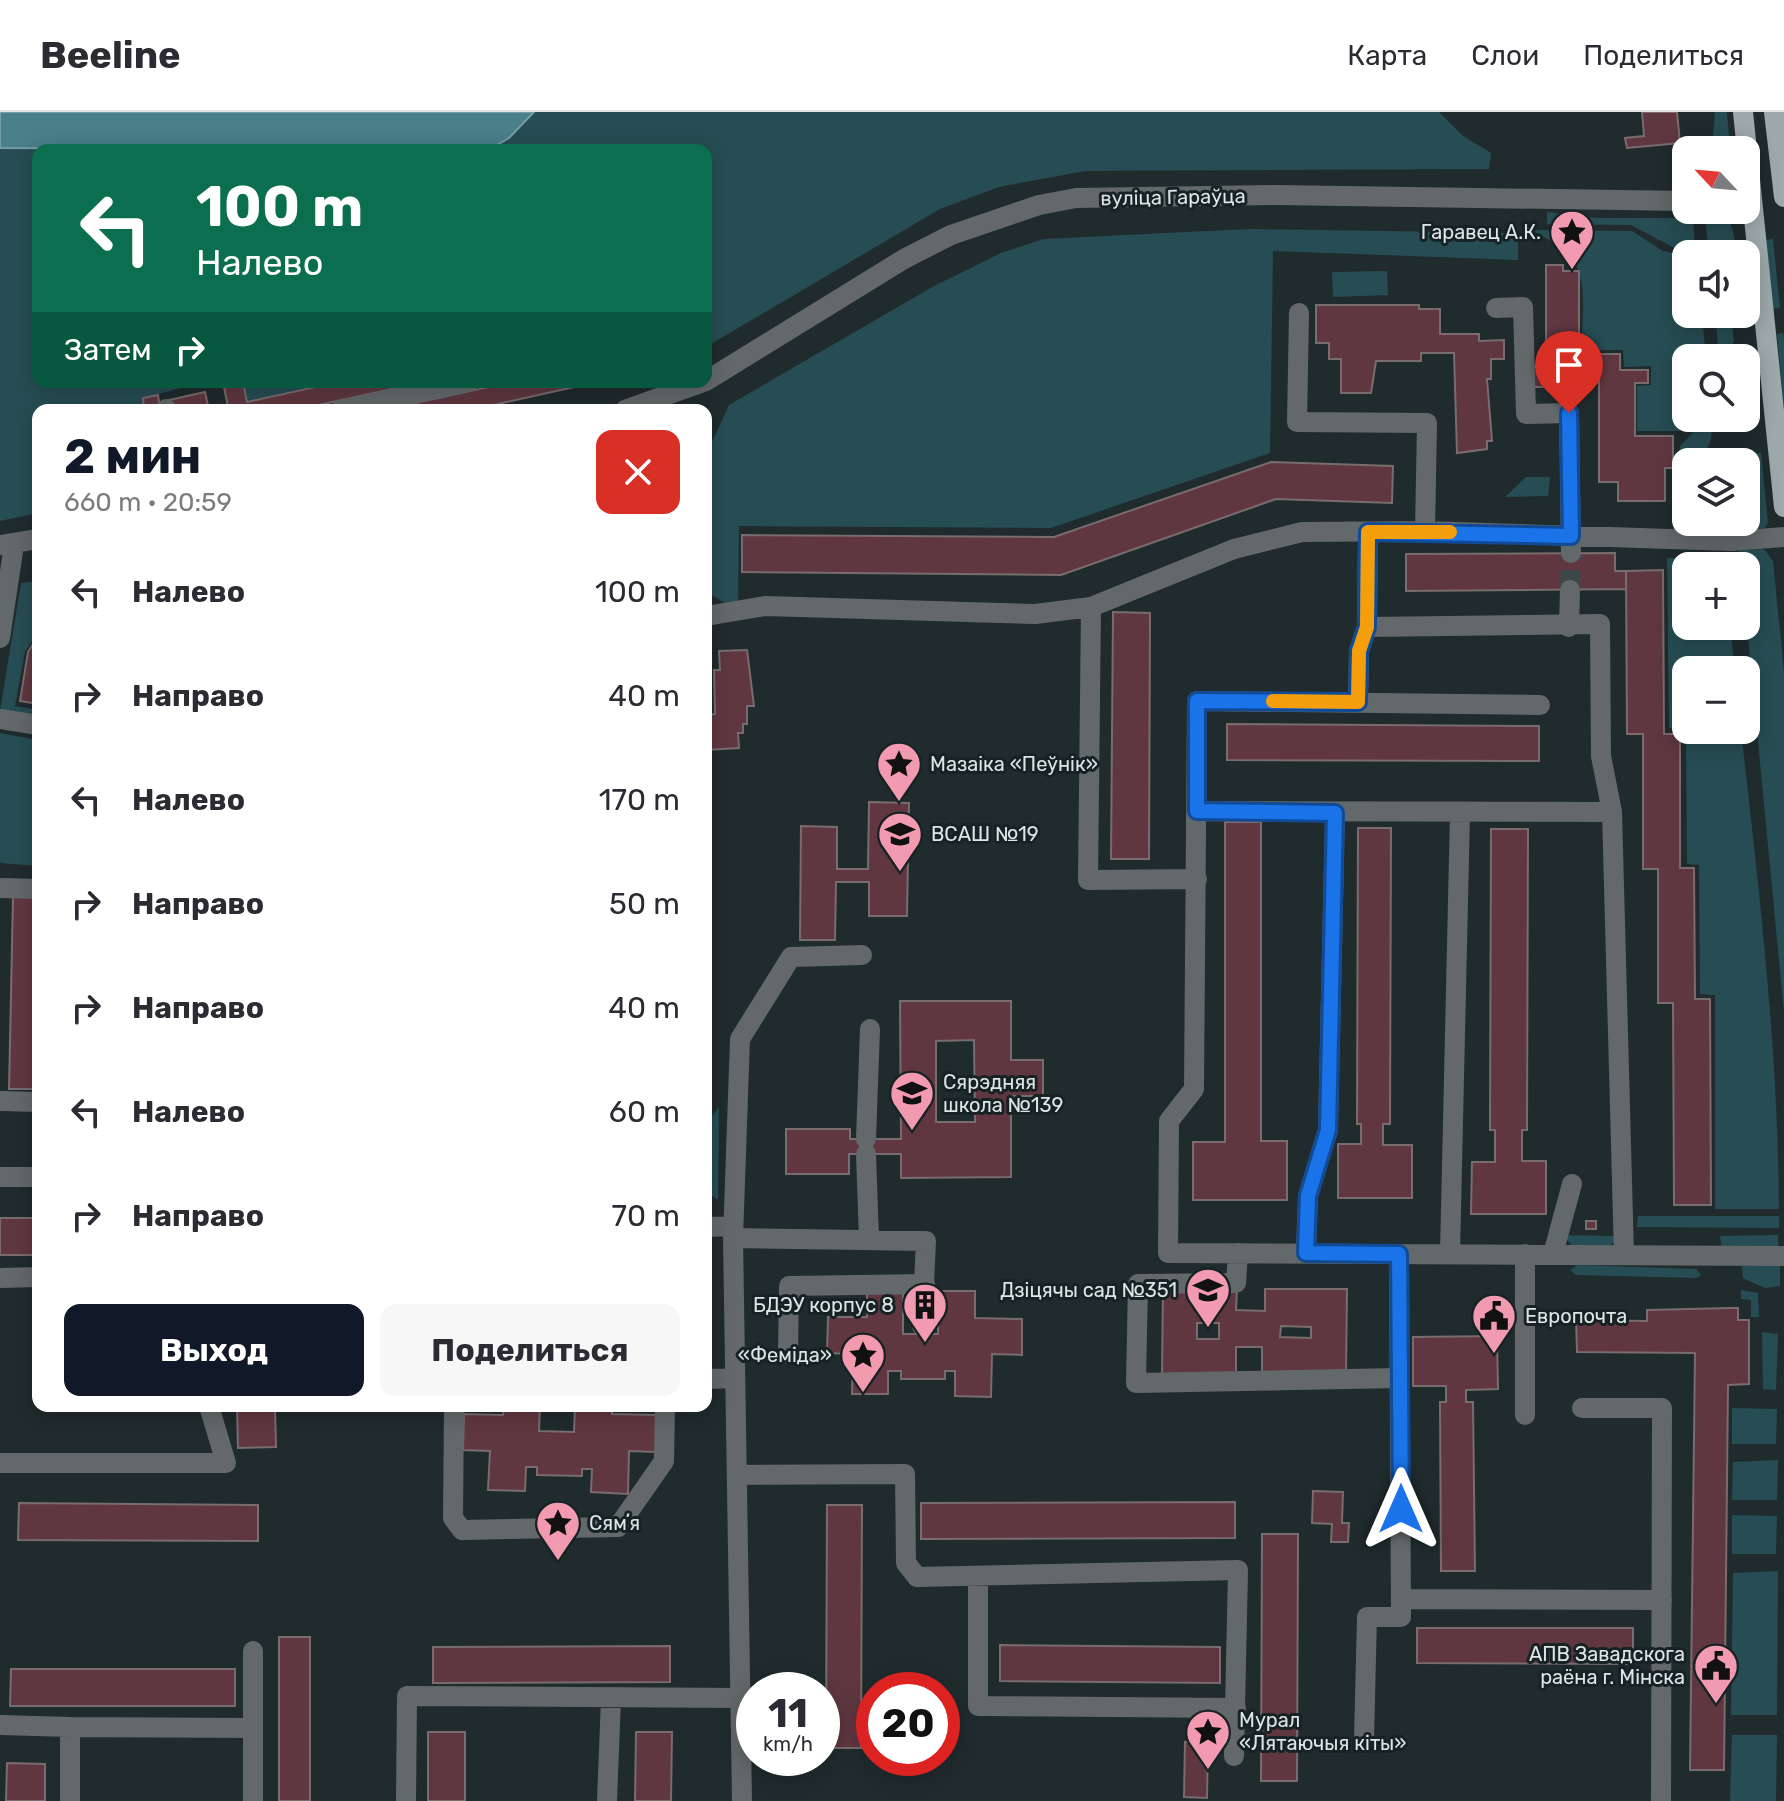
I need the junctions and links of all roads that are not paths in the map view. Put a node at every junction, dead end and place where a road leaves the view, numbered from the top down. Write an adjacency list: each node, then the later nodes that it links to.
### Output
1 (1743, 112): 3 (main road)
2 (1774, 112): 4 (main road)
3 (1745, 136)
4 (1783, 187): 5 (main road)
5 (1760, 188)
6 (1672, 201): 10 (street, вуліца Гараўца)
7 (1752, 224): 15 (main road)
8 (1496, 308): 20 (street)
9 (1299, 313): 16 (street)
10 (712, 377)
11 (441, 388): 13 (street)
12 (686, 388): 14 (street, вуліца Гараўца)
13 (368, 404)
14 (642, 404)
15 (1784, 507)
16 (1425, 531): 17 (street); 20 (street)
17 (1368, 532): 23 (street); 25 (street)
18 (1784, 537): 20 (street)
19 (32, 540): 21 (street)
20 (1571, 544)
21 (7, 545): 27 (street)
22 (1570, 590): 26 (street)
23 (1091, 607): 24 (street); 36 (street)
24 (712, 617)
25 (1367, 627): 26 (street); 28 (street)
26 (1569, 627): 33 (street)
27 (0, 638)
28 (1358, 702): 29 (street); 32 (street)
29 (1540, 705)
30 (0, 719): 31 (street)
31 (32, 724)
32 (1197, 811): 34 (street); 36 (street)
33 (1612, 812): 35 (street); 55 (street)
34 (1335, 813): 35 (street); 50 (street)
35 (1460, 813): 52 (street)
36 (1197, 879): 49 (street)
37 (0, 888): 38 (street)
38 (32, 889)
39 (862, 955): 47 (street)
40 (870, 1029): 48 (street)
41 (0, 1101): 42 (street)
42 (32, 1102)
43 (0, 1177): 44 (street)
44 (32, 1177)
45 (1572, 1184): 54 (street)
46 (712, 1228): 47 (street)
47 (732, 1232): 48 (street); 62 (street)
48 (869, 1239): 59 (street)
49 (1238, 1253): 50 (street); 63 (street)
50 (1306, 1253): 51 (street)
51 (1399, 1254): 52 (street); 63 (street)
52 (1450, 1254): 53 (street)
53 (1525, 1254): 54 (street); 69 (street)
54 (1553, 1254): 55 (street)
55 (1624, 1255): 56 (street)
56 (1784, 1256)
57 (32, 1277): 58 (street)
58 (0, 1278)
59 (925, 1284): 60 (street); 61 (street)
60 (922, 1326)
61 (788, 1354)
62 (735, 1378): 64 (street); 71 (street)
63 (1399, 1378): 73 (street)
64 (712, 1379)
65 (1582, 1408): 74 (street)
66 (211, 1412): 70 (street)
67 (454, 1412): 68 (street)
68 (665, 1412)
69 (1525, 1415)
70 (0, 1463)
71 (737, 1475): 72 (street); 76 (street)
72 (978, 1578): 79 (street); 79 (street)
73 (1401, 1599): 74 (street); 83 (street)
74 (1662, 1600): 91 (street)
75 (253, 1651): 82 (street)
76 (741, 1672)
77 (736, 1698): 78 (street)
78 (611, 1699): 88 (street); 89 (street)
79 (1236, 1708): 84 (street)
80 (0, 1725): 81 (street)
81 (70, 1727): 82 (street); 86 (street)
82 (253, 1728): 87 (street)
83 (1364, 1739)
84 (1234, 1756)
85 (742, 1776): 90 (street)
86 (70, 1801)
87 (253, 1801)
88 (406, 1801)
89 (607, 1801)
90 (742, 1801)
91 (1661, 1801)

